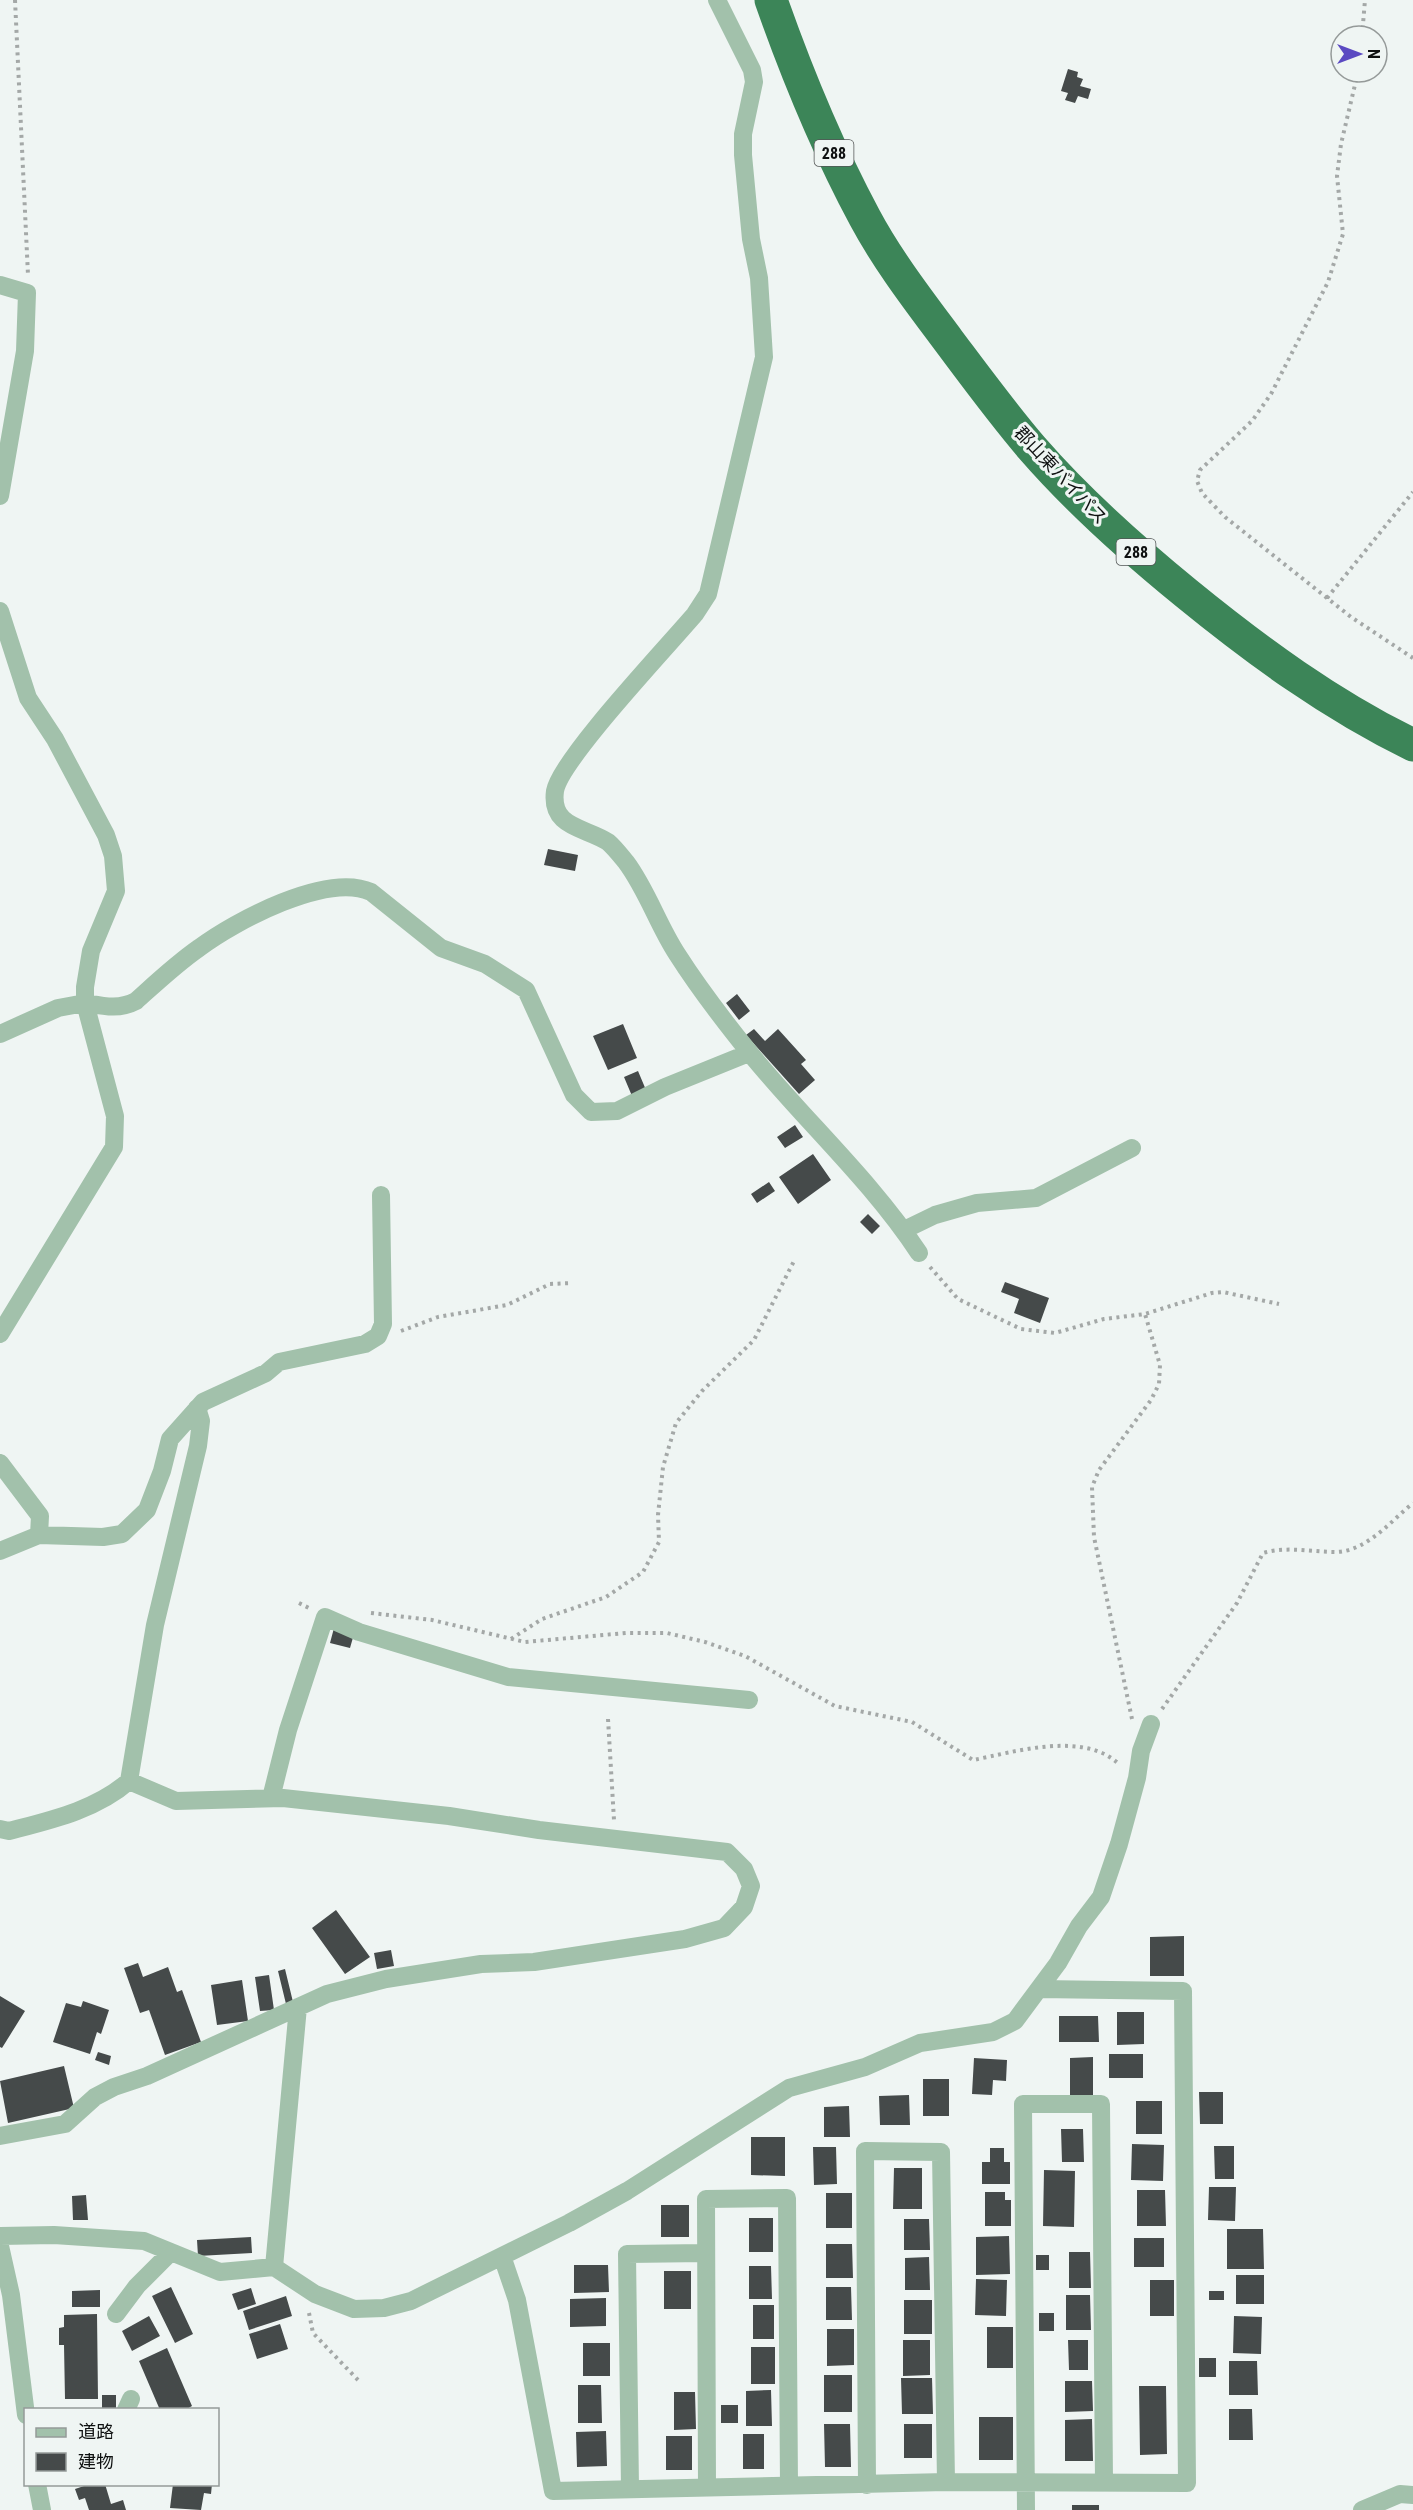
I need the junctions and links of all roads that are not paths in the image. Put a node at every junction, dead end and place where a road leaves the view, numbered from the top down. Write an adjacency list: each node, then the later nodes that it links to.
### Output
1 (717, 0): 11 (street)
2 (771, 0): 5 (highway, 郡山東バイパス / 288)
3 (792, 0): 5 (highway, 郡山東バイパス / 288)
4 (0, 285): 6 (street)
5 (916, 296): 8 (highway, 郡山東バイパス / 288)
6 (0, 496)
7 (0, 610): 9 (street)
8 (1413, 745)
9 (85, 1003): 10 (street); 11 (street); 16 (street)
10 (0, 1034)
11 (749, 1053): 14 (street)
12 (1132, 1148): 14 (street)
13 (381, 1196): 17 (street)
14 (904, 1230): 15 (street)
15 (919, 1253)
16 (0, 1334)
17 (197, 1408): 19 (street); 23 (street)
18 (0, 1463): 19 (street)
19 (39, 1535): 20 (street)
20 (0, 1551)
21 (749, 1700): 24 (street)
22 (1151, 1724): 26 (street)
23 (129, 1781): 24 (street); 25 (street)
24 (270, 1798): 27 (street)
25 (0, 1829)
26 (1039, 1989): 33 (street); 38 (street)
27 (298, 2007): 28 (street); 34 (street)
28 (0, 2136)
29 (0, 2236): 31 (street)
30 (0, 2246): 36 (street)
31 (171, 2252): 34 (street); 35 (street)
32 (705, 2253): 42 (street); 43 (street); 44 (street)
33 (502, 2256): 34 (street); 44 (street)
34 (274, 2267)
35 (116, 2314)
36 (25, 2408)
37 (946, 2482): 39 (street); 40 (street); 40 (street)
38 (1104, 2482): 39 (street); 39 (street)
39 (1026, 2483): 47 (street)
40 (867, 2485): 42 (street)
41 (37, 2486): 46 (street)
42 (789, 2486): 43 (street)
43 (707, 2487): 44 (street)
44 (630, 2488)
45 (1413, 2495): 48 (street)
46 (42, 2510)
47 (1026, 2510)
48 (1362, 2510)

